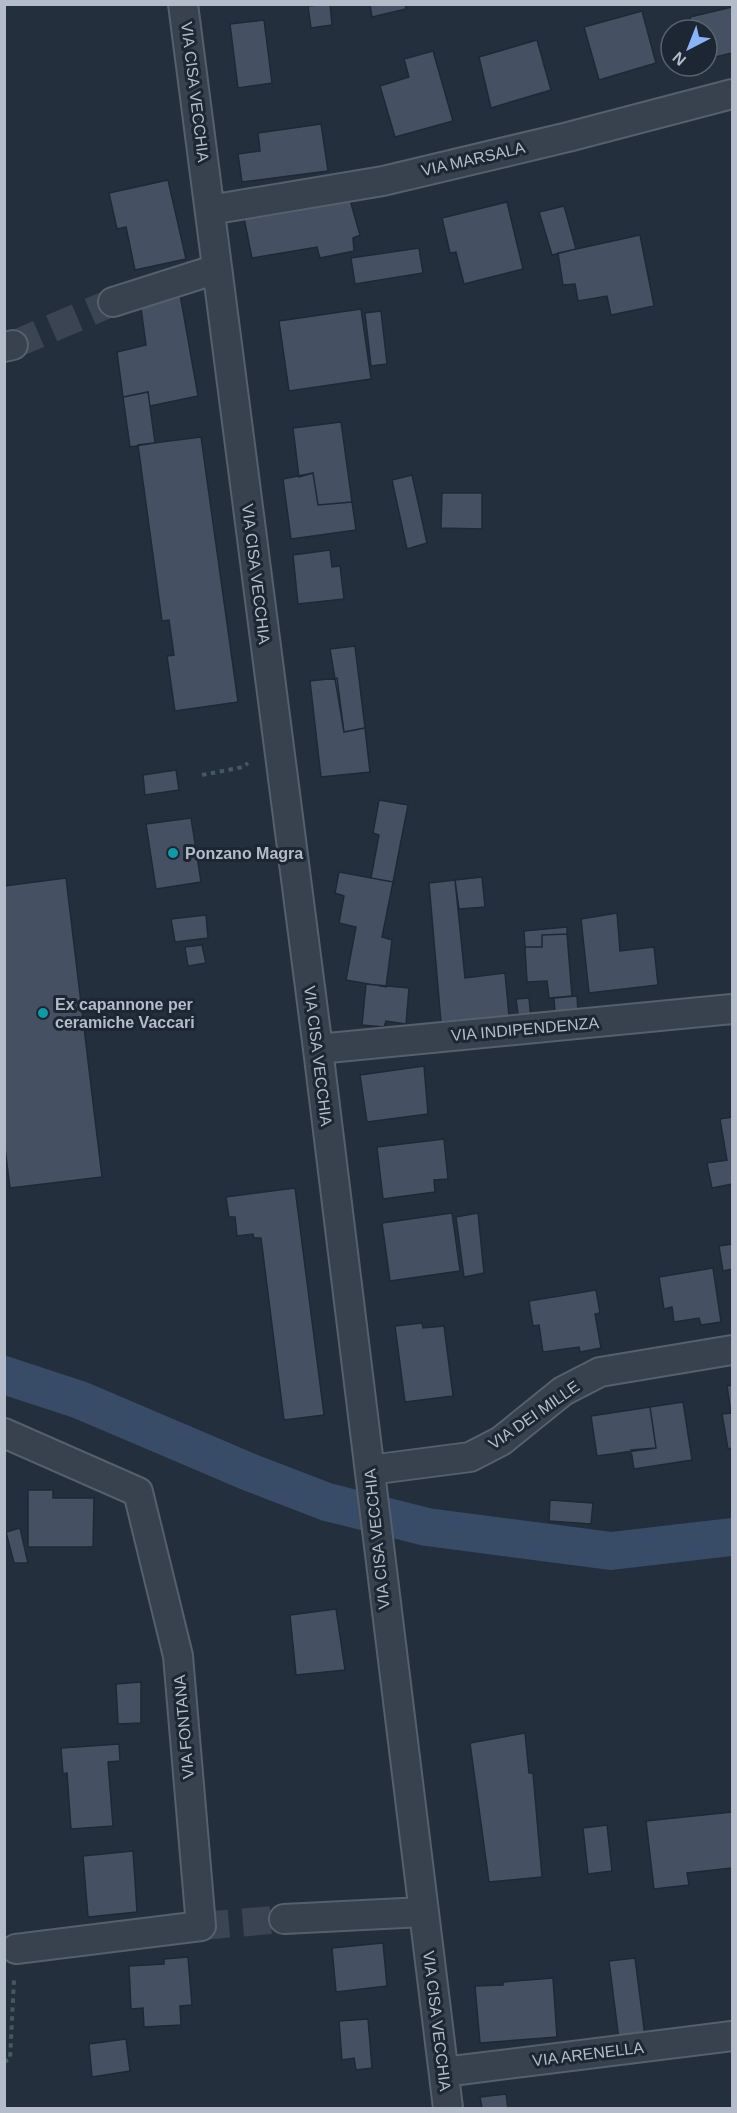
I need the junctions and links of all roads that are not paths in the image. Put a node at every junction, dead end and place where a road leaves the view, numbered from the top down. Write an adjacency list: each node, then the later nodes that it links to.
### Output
1 (183, 4): 3 (street, VIA CISA VECCHIA)
2 (732, 94): 3 (street, VIA MARSALA)
3 (210, 210): 4 (street, VIA CISA VECCHIA)
4 (217, 269): 5 (street); 7 (street, VIA CISA VECCHIA)
5 (113, 302)
6 (732, 1009): 7 (street, VIA INDIPENDENZA)
7 (318, 1049): 10 (street, VIA CISA VECCHIA)
8 (732, 1350): 10 (street, VIA DEI MILLE)
9 (4, 1433): 13 (street, VIA FONTANA)
10 (371, 1483): 11 (street, VIA CISA VECCHIA)
11 (423, 1912): 12 (street); 15 (street, VIA CISA VECCHIA)
12 (284, 1919)
13 (16, 1949)
14 (732, 2036): 15 (street, VIA ARENELLA)
15 (444, 2072): 16 (street, VIA CISA VECCHIA)
16 (448, 2109)

